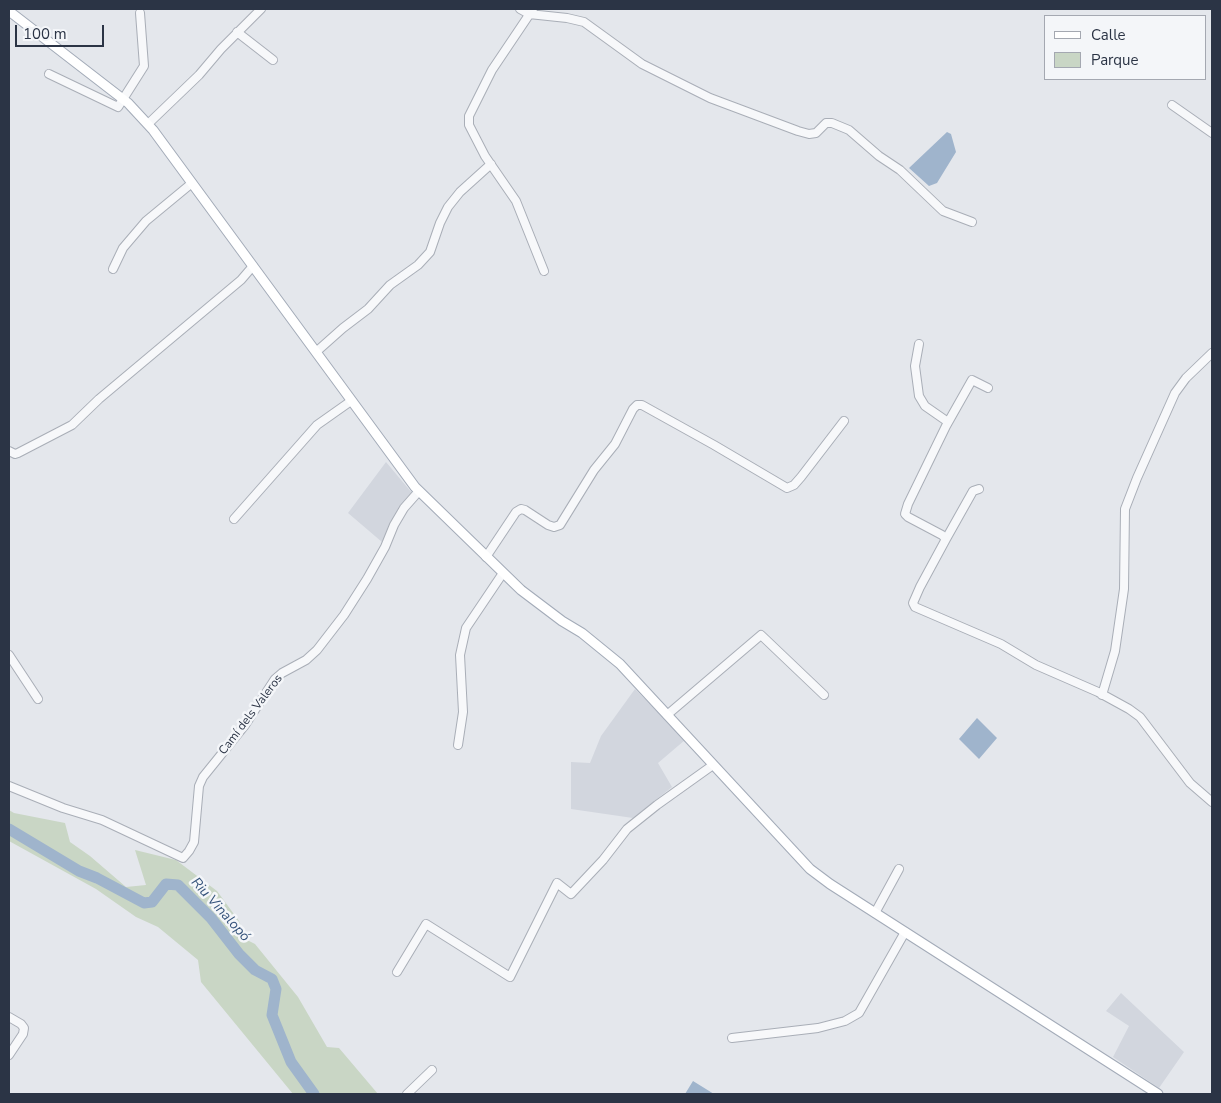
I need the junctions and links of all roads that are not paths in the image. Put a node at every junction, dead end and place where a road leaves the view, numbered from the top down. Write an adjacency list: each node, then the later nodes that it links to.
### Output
1 (261, 9): 6 (street)
2 (520, 9): 4 (street)
3 (9, 11): 9 (main road)
4 (531, 12): 13 (street); 15 (street)
5 (140, 13): 9 (street)
6 (237, 32): 7 (street); 11 (street)
7 (273, 60)
8 (49, 74): 9 (street)
9 (124, 100): 11 (main road)
10 (1172, 105): 12 (street)
11 (148, 124): 14 (main road)
12 (1212, 133)
13 (491, 164): 18 (street); 20 (street)
14 (192, 183): 16 (main road); 17 (street)
15 (972, 222)
16 (254, 266): 20 (main road); 26 (street)
17 (113, 270)
18 (544, 271)
19 (919, 344): 25 (street)
20 (316, 352): 23 (main road)
21 (1212, 353): 34 (street)
22 (988, 388): 25 (street)
23 (351, 401): 28 (main road); 29 (street)
24 (844, 421): 31 (street)
25 (948, 422): 30 (street)
26 (9, 451)
27 (979, 489): 30 (street)
28 (419, 490): 31 (main road); 40 (street, Camí dels Valeros)
29 (234, 519)
30 (946, 540): 34 (street)
31 (486, 556): 32 (main road)
32 (504, 573): 37 (main road); 38 (street)
33 (9, 655): 36 (street)
34 (1102, 694): 41 (street)
35 (824, 695): 37 (street)
36 (38, 699)
37 (667, 715): 39 (main road)
38 (458, 745)
39 (713, 765): 43 (main road); 45 (street)
40 (9, 786)
41 (1212, 802)
42 (900, 869): 43 (street)
43 (875, 913): 44 (main road)
44 (905, 932): 47 (street); 51 (main road)
45 (397, 972)
46 (9, 1017): 48 (street)
47 (732, 1038)
48 (9, 1055)
49 (432, 1070): 50 (street)
50 (406, 1094)
51 (1158, 1094)

